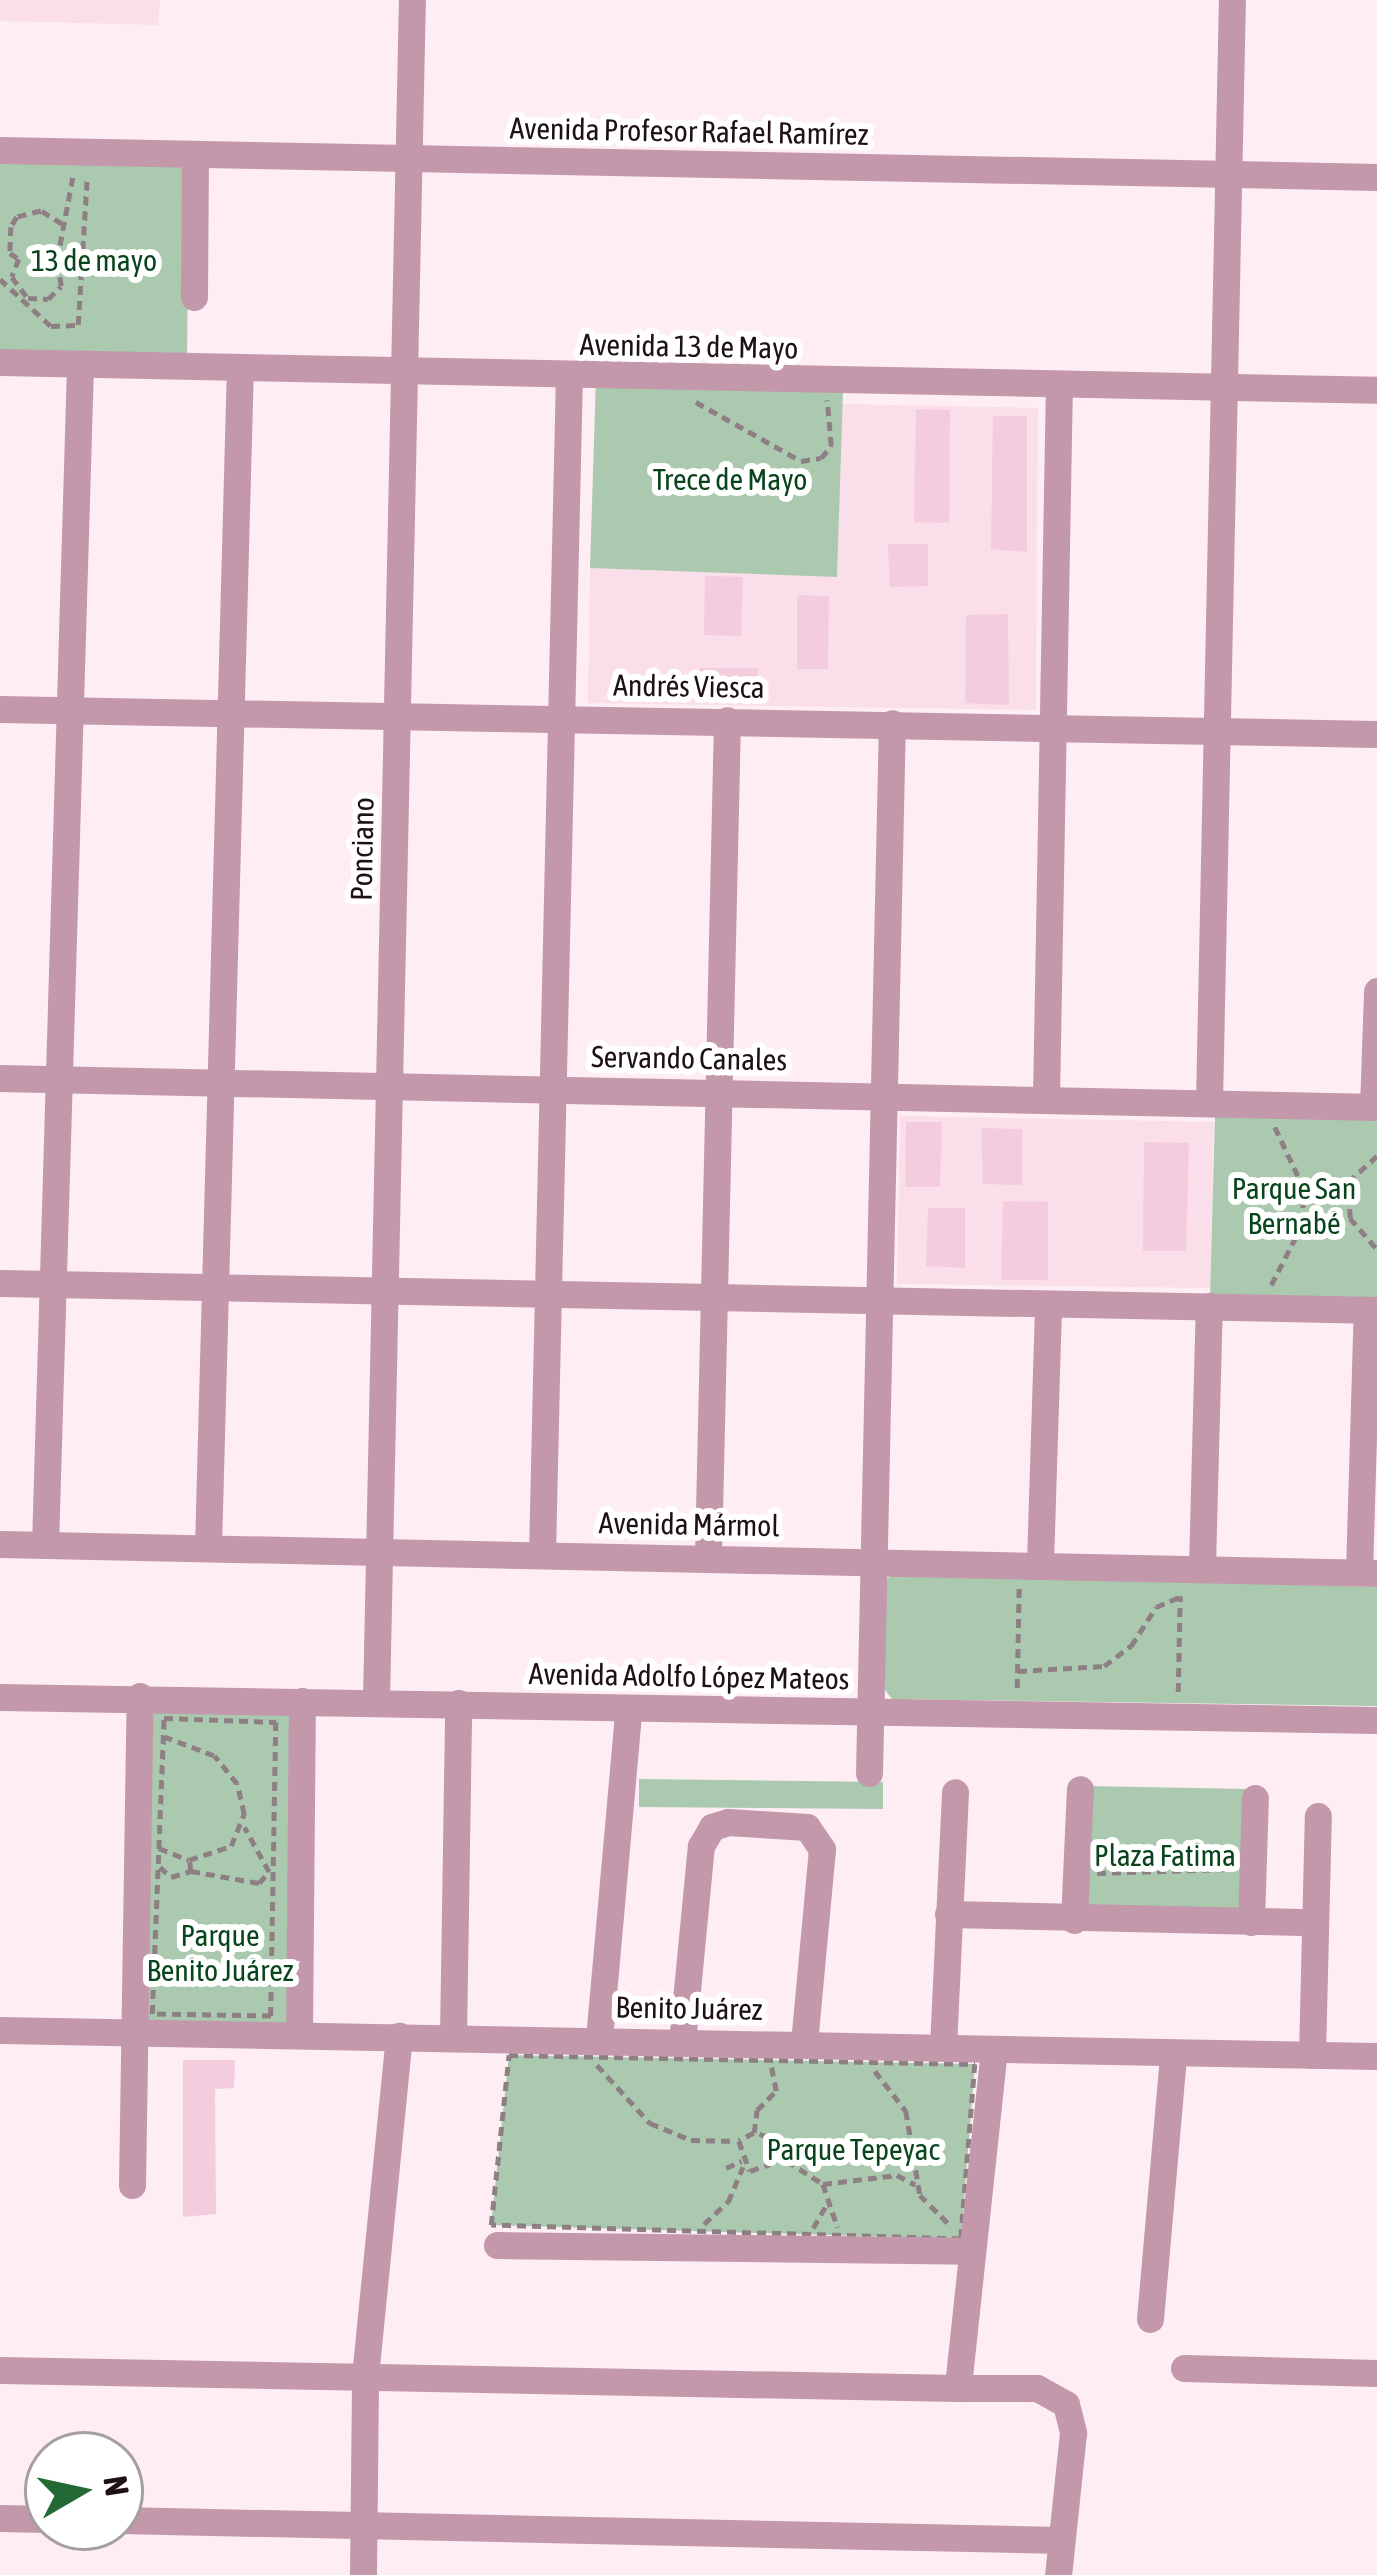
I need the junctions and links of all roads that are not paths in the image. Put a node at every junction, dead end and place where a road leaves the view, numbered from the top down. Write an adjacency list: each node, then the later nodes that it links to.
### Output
1 (412, 0): 5 (street, Ponciano)
2 (1232, 0): 6 (street)
3 (0, 150): 4 (street, Avenida Profesor Rafael Ramírez)
4 (195, 156): 5 (street, Avenida Profesor Rafael Ramírez); 8 (street)
5 (409, 160): 6 (street, Avenida Profesor Rafael Ramírez); 12 (street, Ponciano)
6 (1228, 173): 7 (street, Avenida Profesor Rafael Ramírez); 15 (street)
7 (1377, 177)
8 (194, 298)
9 (0, 362): 10 (street, Avenida 13 de Mayo)
10 (80, 364): 11 (street, Avenida 13 de Mayo); 18 (street)
11 (240, 368): 12 (street, Avenida 13 de Mayo); 19 (street)
12 (406, 373): 13 (street, Avenida 13 de Mayo); 20 (street, Ponciano)
13 (569, 376): 14 (street, Avenida 13 de Mayo); 21 (street)
14 (1059, 385): 15 (street, Avenida 13 de Mayo); 24 (street)
15 (1229, 388): 16 (street, Avenida 13 de Mayo); 25 (street)
16 (1377, 390)
17 (0, 709): 18 (street, Andrés Viesca)
18 (64, 709): 19 (street, Andrés Viesca); 29 (street)
19 (231, 712): 20 (street, Andrés Viesca); 30 (street)
20 (398, 712): 21 (street, Andrés Viesca); 31 (street, Ponciano)
21 (564, 716): 22 (street, Andrés Viesca); 32 (street)
22 (727, 720): 23 (street, Andrés Viesca); 33 (street)
23 (892, 724): 24 (street, Andrés Viesca); 34 (street)
24 (1053, 727): 25 (street, Andrés Viesca); 35 (street)
25 (1220, 730): 26 (street, Andrés Viesca); 36 (street)
26 (1377, 734)
27 (1377, 991): 37 (street)
28 (0, 1078): 29 (street, Servando Canales)
29 (62, 1079): 30 (street, Servando Canales); 39 (street)
30 (224, 1082): 31 (street, Servando Canales); 40 (street)
31 (390, 1085): 32 (street, Servando Canales); 41 (street, Ponciano)
32 (557, 1089): 33 (street, Servando Canales); 42 (street)
33 (722, 1090): 34 (street, Servando Canales); 43 (street)
34 (884, 1094): 35 (street, Servando Canales); 44 (street)
35 (1046, 1098): 36 (street, Servando Canales)
36 (1209, 1103): 37 (street, Servando Canales)
37 (1375, 1107)
38 (0, 1283): 39 (street)
39 (53, 1285): 40 (street); 49 (street)
40 (220, 1290): 41 (street); 50 (street)
41 (382, 1293): 42 (street); 51 (street, Ponciano)
42 (551, 1296): 43 (street); 52 (street)
43 (716, 1298): 44 (street); 53 (street)
44 (879, 1302): 45 (street); 54 (street)
45 (1048, 1305): 46 (street); 55 (street)
46 (1209, 1306): 47 (street); 56 (street)
47 (1372, 1310): 57 (street)
48 (0, 1544): 49 (street, Avenida Mármol)
49 (45, 1545): 50 (street, Avenida Mármol)
50 (208, 1547): 51 (street, Avenida Mármol)
51 (379, 1554): 52 (street, Avenida Mármol); 60 (street, Ponciano)
52 (542, 1554): 53 (street, Avenida Mármol)
53 (708, 1558): 54 (street, Avenida Mármol)
54 (870, 1561): 55 (street, Avenida Mármol); 64 (street)
55 (1030, 1563): 56 (street, Avenida Mármol)
56 (1191, 1566): 57 (street, Avenida Mármol)
57 (1368, 1572)
58 (140, 1696): 59 (street, Avenida Adolfo López Mateos); 61 (street, Avenida Adolfo López Mateos); 76 (street)
59 (0, 1697)
60 (376, 1700): 61 (street, Avenida Adolfo López Mateos); 62 (street, Avenida Adolfo López Mateos)
61 (302, 1701): 77 (street)
62 (458, 1703): 63 (street, Avenida Adolfo López Mateos); 79 (street)
63 (628, 1711): 64 (street, Avenida Adolfo López Mateos); 82 (street)
64 (869, 1712): 65 (street, Avenida Adolfo López Mateos); 66 (street)
65 (1377, 1720)
66 (869, 1773)
67 (1080, 1790): 72 (street)
68 (955, 1792): 71 (street)
69 (1255, 1798): 73 (street)
70 (1318, 1816): 74 (street)
71 (948, 1914): 72 (street); 83 (street)
72 (1074, 1920): 73 (street)
73 (1250, 1922): 74 (street)
74 (1313, 1922): 86 (street)
75 (0, 2030): 76 (street, Benito Juárez)
76 (133, 2032): 77 (street, Benito Juárez); 88 (street)
77 (298, 2035): 78 (street, Benito Juárez)
78 (399, 2036): 79 (street, Benito Juárez); 95 (street)
79 (453, 2038): 82 (street, Benito Juárez)
80 (682, 2042): 81 (street, Benito Juárez); 81 (street); 82 (street, Benito Juárez)
81 (804, 2043): 83 (street, Benito Juárez)
82 (594, 2048)
83 (943, 2048): 84 (street, Benito Juárez)
84 (994, 2049): 85 (street, Benito Juárez); 90 (street)
85 (1173, 2054): 86 (street, Benito Juárez); 91 (street)
86 (1312, 2055): 87 (street, Benito Juárez)
87 (1377, 2056)
88 (132, 2185)
89 (497, 2245): 90 (street)
90 (966, 2245): 96 (street)
91 (1150, 2319)
92 (1184, 2368): 94 (street)
93 (0, 2370): 95 (street)
94 (1377, 2373)
95 (365, 2376): 96 (street); 98 (street)
96 (958, 2388): 99 (street)
97 (144, 2520): 98 (street)
98 (363, 2524): 99 (street); 100 (street)
99 (1061, 2540): 101 (street)
100 (363, 2575)
101 (1058, 2575)

